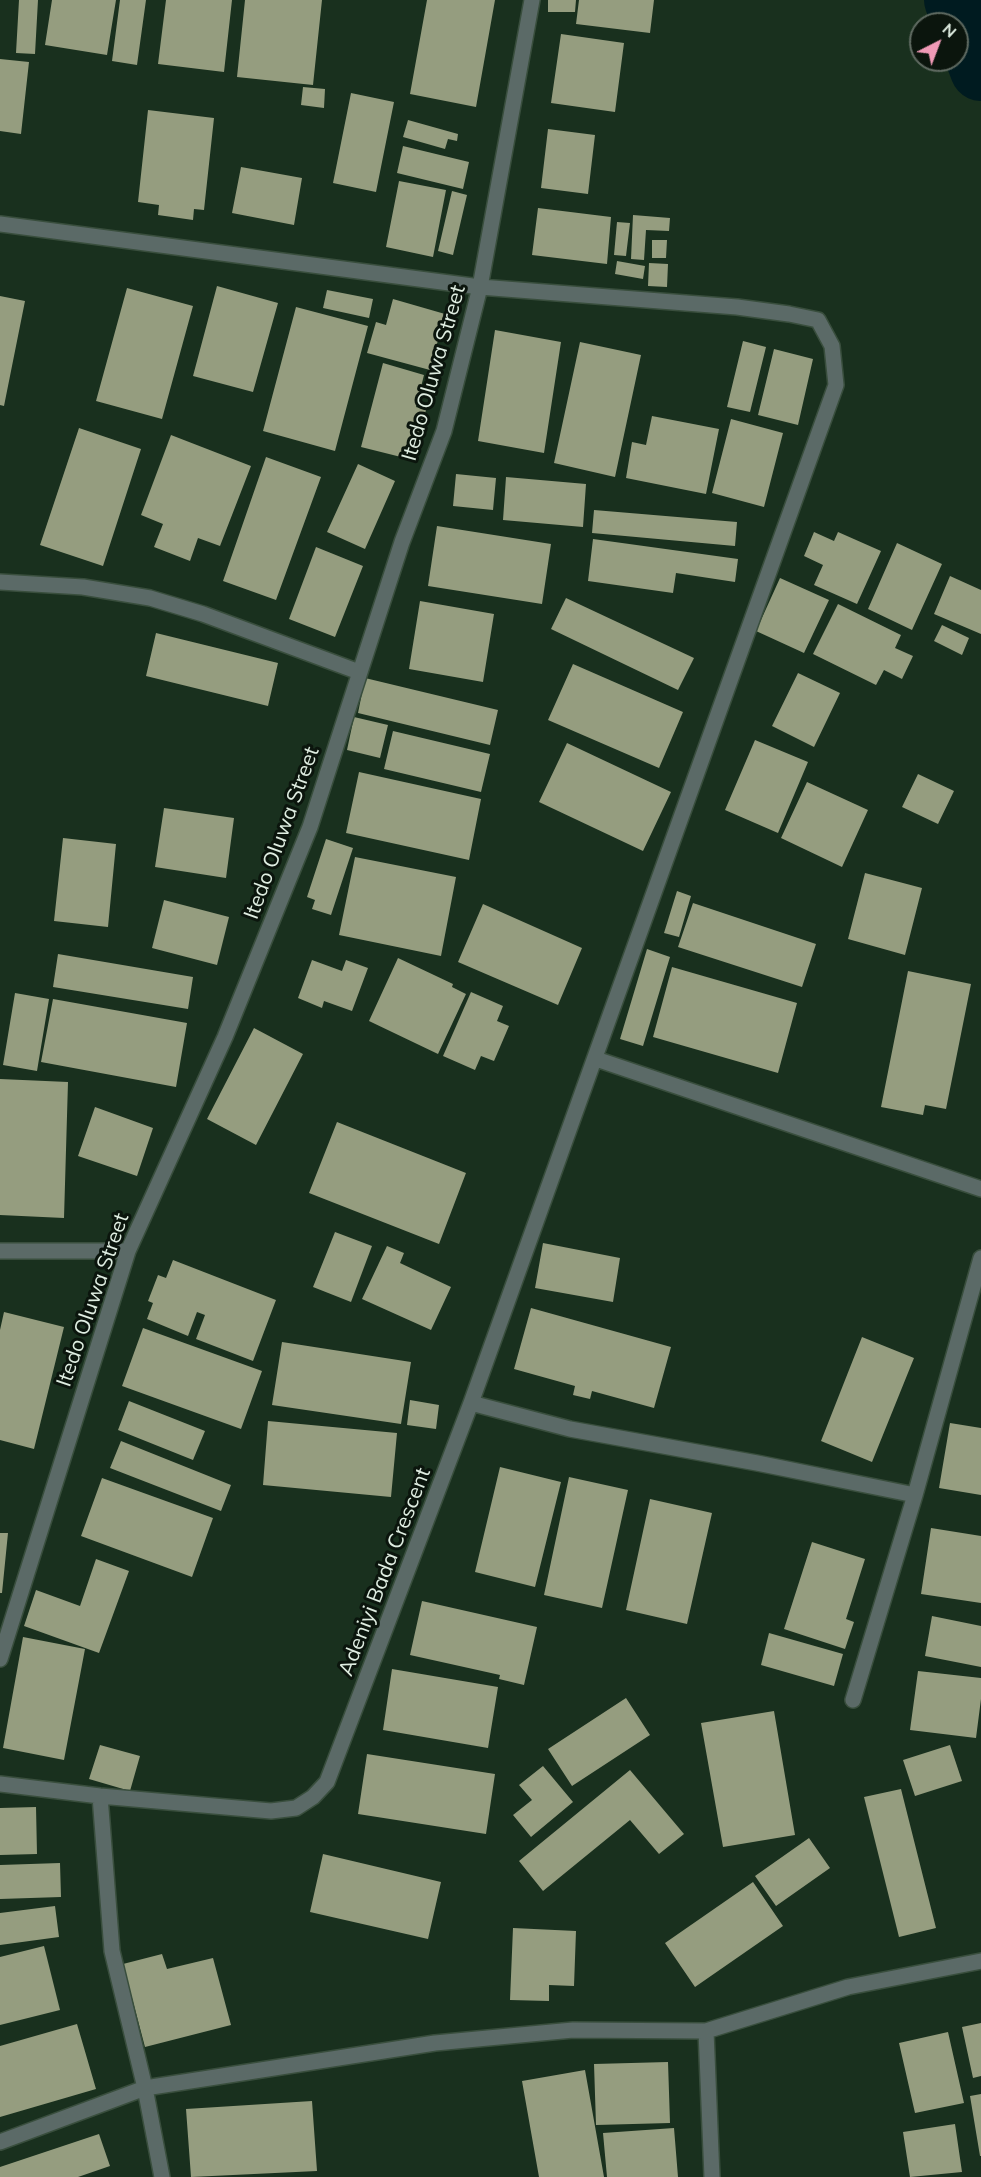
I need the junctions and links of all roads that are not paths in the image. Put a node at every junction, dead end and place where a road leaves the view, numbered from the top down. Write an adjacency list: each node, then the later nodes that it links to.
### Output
1 (532, 0): 3 (street, Itedo Oluwa Street)
2 (0, 224): 3 (street)
3 (480, 287): 5 (street, Itedo Oluwa Street); 6 (street, Adeniyi Bada Crescent)
4 (0, 582): 5 (street)
5 (359, 672): 9 (street, Itedo Oluwa Street)
6 (596, 1059): 7 (street); 11 (street, Adeniyi Bada Crescent)
7 (981, 1189)
8 (0, 1251): 9 (street)
9 (128, 1251): 13 (street, Itedo Oluwa Street)
10 (981, 1258): 12 (street)
11 (471, 1403): 12 (street); 16 (street, Adeniyi Bada Crescent)
12 (915, 1495): 14 (street)
13 (0, 1659)
14 (853, 1700)
15 (0, 1784): 16 (street, Adeniyi Bada Crescent)
16 (100, 1796): 19 (street)
17 (981, 1961): 18 (street)
18 (706, 2031): 19 (street); 22 (street)
19 (145, 2088): 20 (street); 21 (street)
20 (0, 2142)
21 (162, 2177)
22 (712, 2177)

